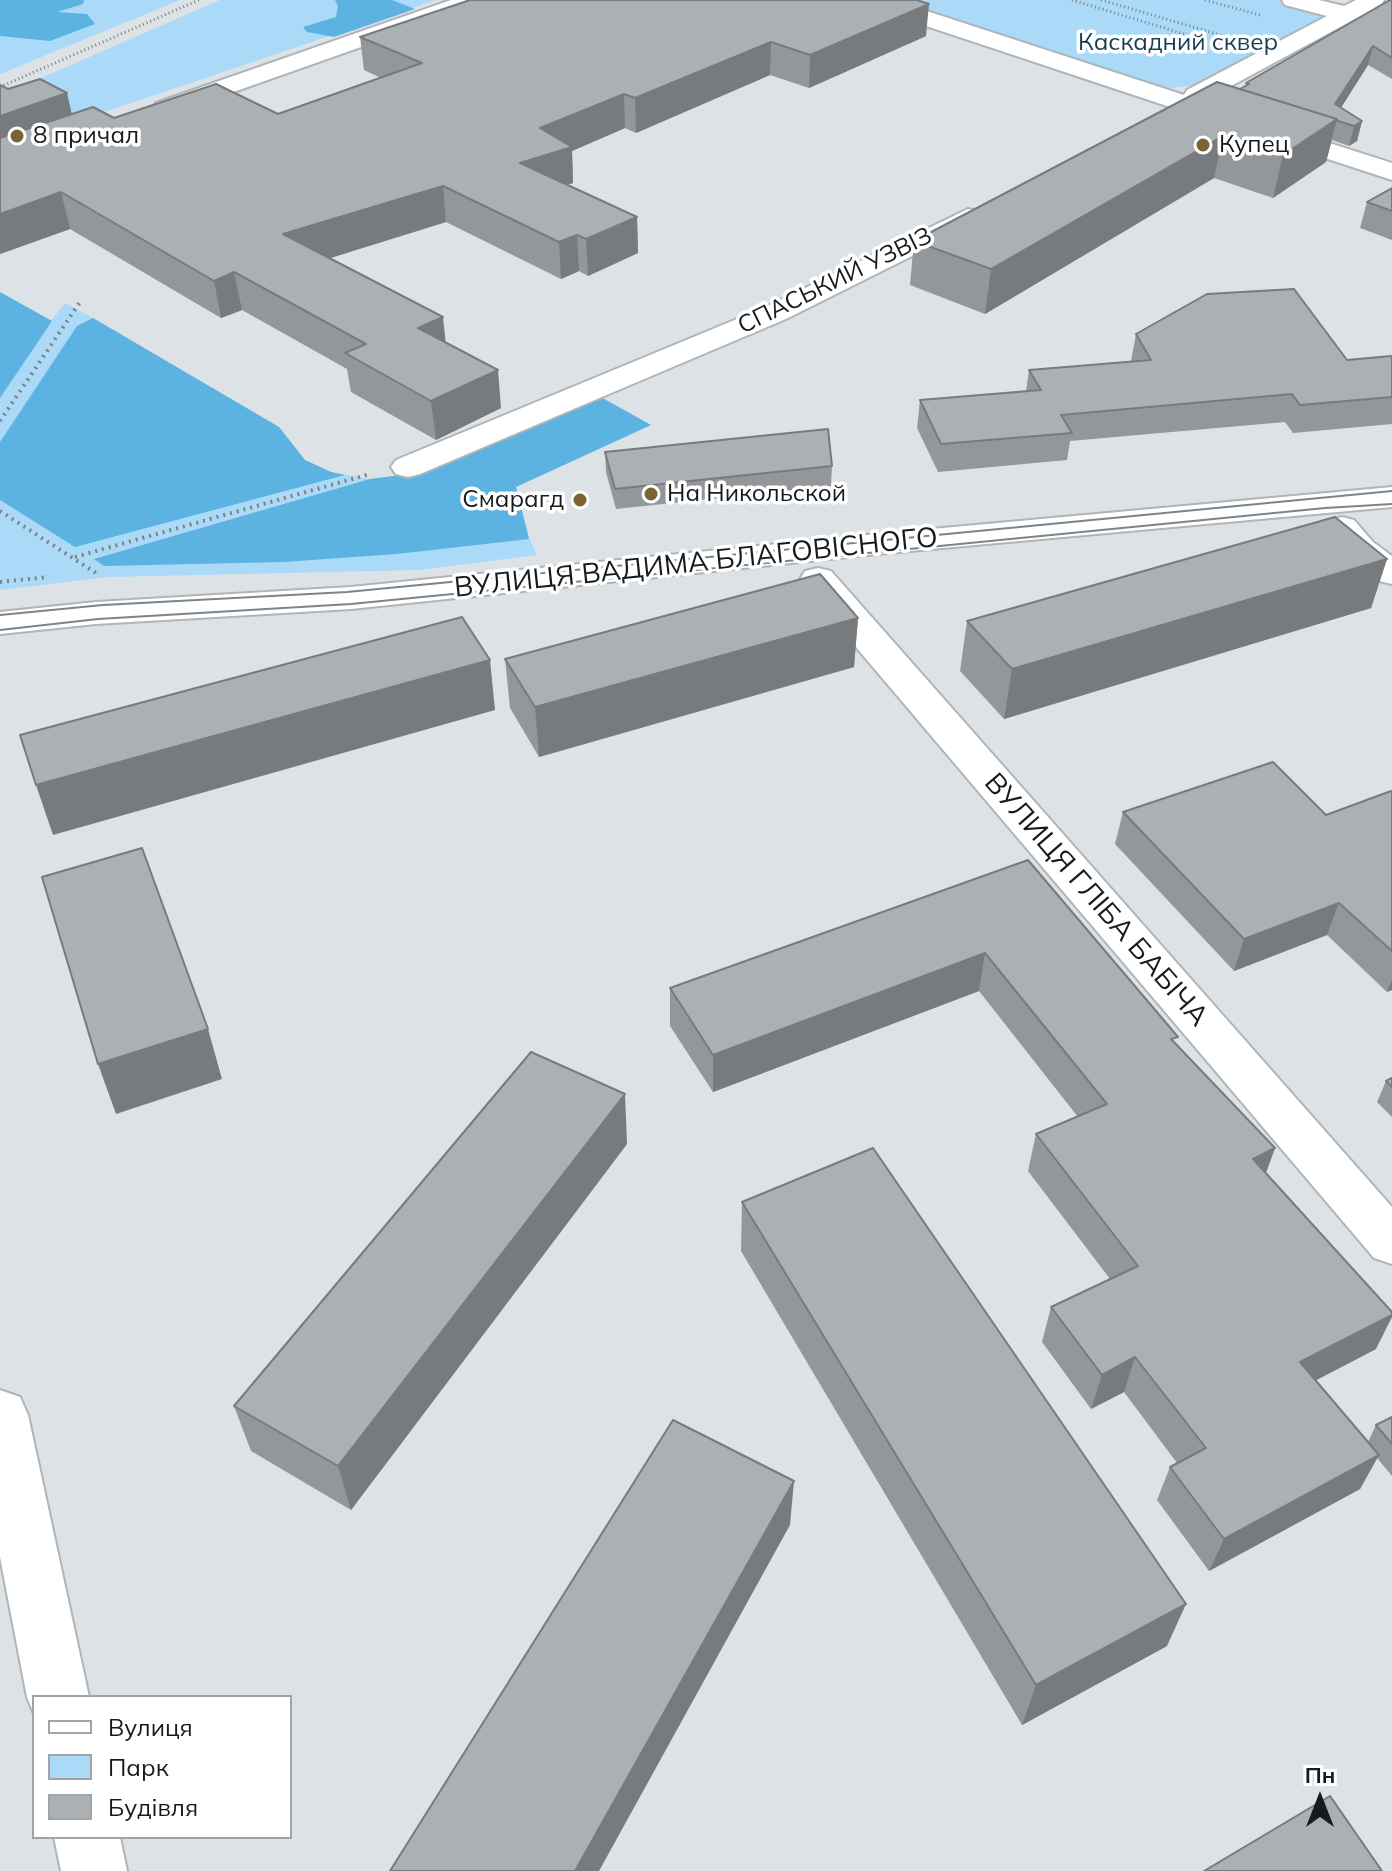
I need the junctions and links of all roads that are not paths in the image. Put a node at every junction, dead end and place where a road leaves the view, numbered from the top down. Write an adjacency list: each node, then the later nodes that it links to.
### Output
1 (472, 0): 7 (street)
2 (871, 0): 6 (street)
3 (1293, 0): 5 (street)
4 (1373, 0): 5 (street)
5 (1347, 14): 6 (street)
6 (1192, 106): 8 (street); 9 (street)
7 (146, 114)
8 (1151, 126)
9 (1392, 172)
10 (999, 202): 11 (street, СПАСЬКИЙ УЗВІЗ)
11 (408, 467)
12 (1392, 497): 13 (street, ВУЛИЦЯ ВАДИМА БЛАГОВІСНОГО)
13 (1319, 502): 14 (street, ВУЛИЦЯ ВАДИМА БЛАГОВІСНОГО); 15 (street)
14 (810, 552): 16 (street, ВУЛИЦЯ ВАДИМА БЛАГОВІСНОГО); 17 (street, ВУЛИЦЯ ГЛІБА БАБІЧА)
15 (1392, 573)
16 (0, 623)
17 (1392, 1243)
18 (0, 1415): 19 (street)
19 (58, 1695)
20 (87, 1839): 21 (street)
21 (94, 1871)

